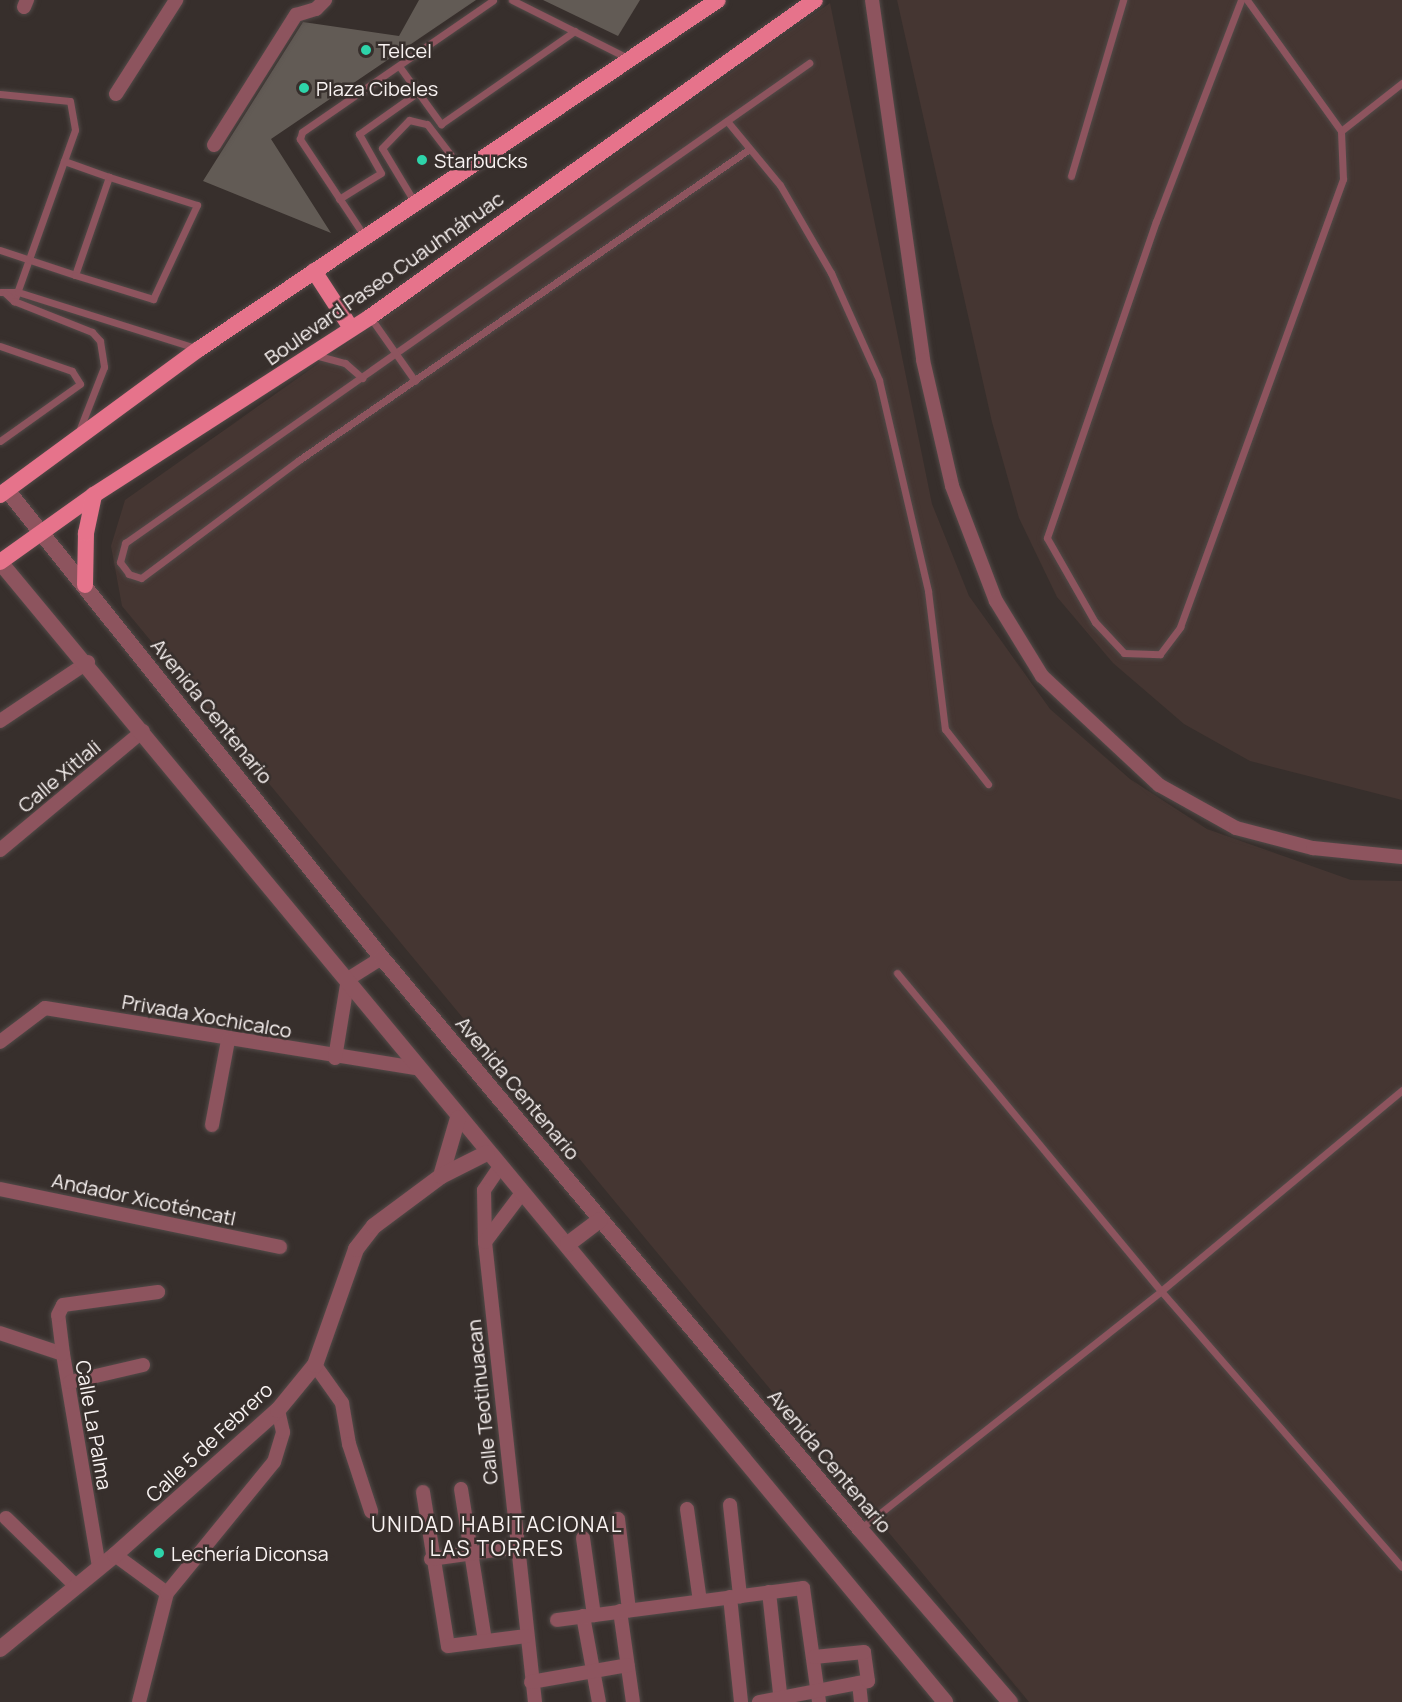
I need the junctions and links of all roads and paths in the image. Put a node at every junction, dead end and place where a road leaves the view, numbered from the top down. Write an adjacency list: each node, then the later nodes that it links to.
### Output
1 (176, 0): 18 (street)
2 (324, 0): 21 (street)
3 (493, 0): 14 (lane)
4 (512, 0): 11 (lane)
5 (718, 0): 12 (main road)
6 (815, 0): 37 (main road, Boulevard Paseo Cuauhnáhuac)
7 (872, 0): 57 (street)
8 (1123, 0): 25 (lane)
9 (1241, 0): 20 (lane)
10 (1247, 0): 20 (lane)
11 (575, 31): 12 (lane); 16 (lane)
12 (630, 59): 24 (main road)
13 (809, 63): 19 (lane)
14 (399, 66): 16 (lane); 27 (lane)
15 (1402, 82): 20 (lane)
16 (418, 92): 27 (lane)
17 (0, 94): 23 (lane)
18 (116, 94)
19 (727, 121): 22 (lane); 42 (lane)
20 (1341, 131)
21 (214, 146)
22 (747, 150): 44 (lane); 55 (lane)
23 (64, 161): 26 (lane); 31 (lane)
24 (463, 171): 28 (main road); 28 (lane)
25 (1071, 176)
26 (109, 177): 33 (lane); 33 (lane)
27 (339, 199): 29 (lane)
28 (414, 203): 29 (main road)
29 (365, 237): 32 (main road)
30 (0, 250): 31 (lane)
31 (29, 260): 33 (lane); 34 (lane)
32 (314, 271): 38 (main road); 40 (main road)
33 (75, 275)
34 (18, 292): 35 (lane); 36 (lane); 40 (lane)
35 (2, 293): 36 (lane)
36 (14, 301): 45 (lane)
37 (370, 317): 38 (main road, Boulevard Paseo Cuauhnáhuac); 42 (lane)
38 (351, 328): 41 (main road, Boulevard Paseo Cuauhnáhuac)
39 (0, 346): 46 (lane)
40 (199, 349): 45 (main road)
41 (312, 355): 43 (lane); 48 (main road, Boulevard Paseo Cuauhnáhuac)
42 (395, 355): 43 (lane); 44 (lane)
43 (362, 378): 44 (lane)
44 (415, 381)
45 (76, 437): 47 (main road)
46 (0, 441)
47 (4, 492): 49 (street, Avenida Centenario)
48 (94, 495): 49 (main road, Boulevard Paseo Cuauhnáhuac); 51 (main road)
49 (41, 531): 50 (main road, Boulevard Paseo Cuauhnáhuac); 51 (street, Avenida Centenario)
50 (0, 562): 52 (street)
51 (85, 585): 58 (street, Avenida Centenario)
52 (88, 662): 53 (street); 54 (street)
53 (0, 721)
54 (143, 731): 56 (street, Calle Xitlali); 60 (street)
55 (988, 784)
56 (0, 850)
57 (1402, 857)
58 (382, 958): 60 (street); 73 (street, Avenida Centenario)
59 (897, 973): 77 (lane)
60 (348, 979): 63 (street); 64 (street)
61 (228, 1040): 62 (street, Privada Xochicalco); 63 (street, Privada Xochicalco); 67 (street)
62 (0, 1042)
63 (335, 1058): 64 (street, Privada Xochicalco)
64 (420, 1070): 66 (street)
65 (1402, 1090): 77 (lane)
66 (458, 1118): 68 (street); 70 (street)
67 (212, 1125)
68 (487, 1153): 69 (street); 70 (street, Calle 5 de Febrero)
69 (499, 1168): 72 (street); 74 (street, Calle Teotihuacan)
70 (441, 1176): 82 (street, Calle 5 de Febrero)
71 (0, 1189): 76 (street, Andador Xicoténcatl)
72 (522, 1193): 74 (street); 75 (street)
73 (600, 1220): 75 (street); 92 (street, Avenida Centenario)
74 (485, 1242): 94 (street, Calle Teotihuacan)
75 (568, 1244): 125 (street)
76 (280, 1247)
77 (1161, 1291): 92 (lane); 99 (lane)
78 (158, 1292): 80 (street)
79 (0, 1333): 80 (street, Calle La Palma)
80 (63, 1354): 83 (street, Calle La Palma)
81 (143, 1365): 83 (street)
82 (315, 1365): 84 (street, Calle 5 de Febrero); 89 (street)
83 (70, 1382): 98 (street, Calle La Palma)
84 (278, 1410): 96 (street, Calle 5 de Febrero); 102 (street)
85 (461, 1489): 95 (street)
86 (423, 1492): 97 (street)
87 (730, 1505): 103 (street)
88 (687, 1509): 104 (street)
89 (371, 1511)
90 (6, 1518): 100 (street)
91 (618, 1520): 105 (street)
92 (860, 1529): 126 (street, Avenida Centenario)
93 (583, 1538): 106 (street)
94 (516, 1547): 95 (street); 108 (street, Calle Teotihuacan)
95 (472, 1552): 97 (street); 109 (street)
96 (115, 1555): 98 (street, Calle 5 de Febrero); 102 (street)
97 (431, 1559): 109 (street)
98 (99, 1567): 100 (street, Calle 5 de Febrero)
99 (1402, 1567)
100 (75, 1585): 110 (street, Calle 5 de Febrero)
101 (770, 1592): 103 (street); 111 (street); 117 (street)
102 (167, 1593): 118 (street)
103 (735, 1596): 104 (street); 122 (street)
104 (700, 1601): 105 (street)
105 (625, 1611): 106 (street); 112 (street)
106 (589, 1615): 107 (street); 113 (street)
107 (557, 1620)
108 (526, 1636): 109 (street); 114 (street, Calle Teotihuacan)
109 (485, 1641)
110 (0, 1649)
111 (814, 1657): 115 (street); 116 (street)
112 (628, 1665): 113 (street); 121 (street)
113 (593, 1671): 114 (street); 120 (street)
114 (531, 1682): 119 (street, Calle Teotihuacan)
115 (859, 1683): 116 (street); 124 (street)
116 (819, 1697): 117 (street)
117 (781, 1701): 123 (street)
118 (139, 1702)
119 (534, 1702)
120 (599, 1702)
121 (633, 1702)
122 (741, 1702)
123 (759, 1702)
124 (861, 1702)
125 (945, 1702)
126 (1010, 1702)

